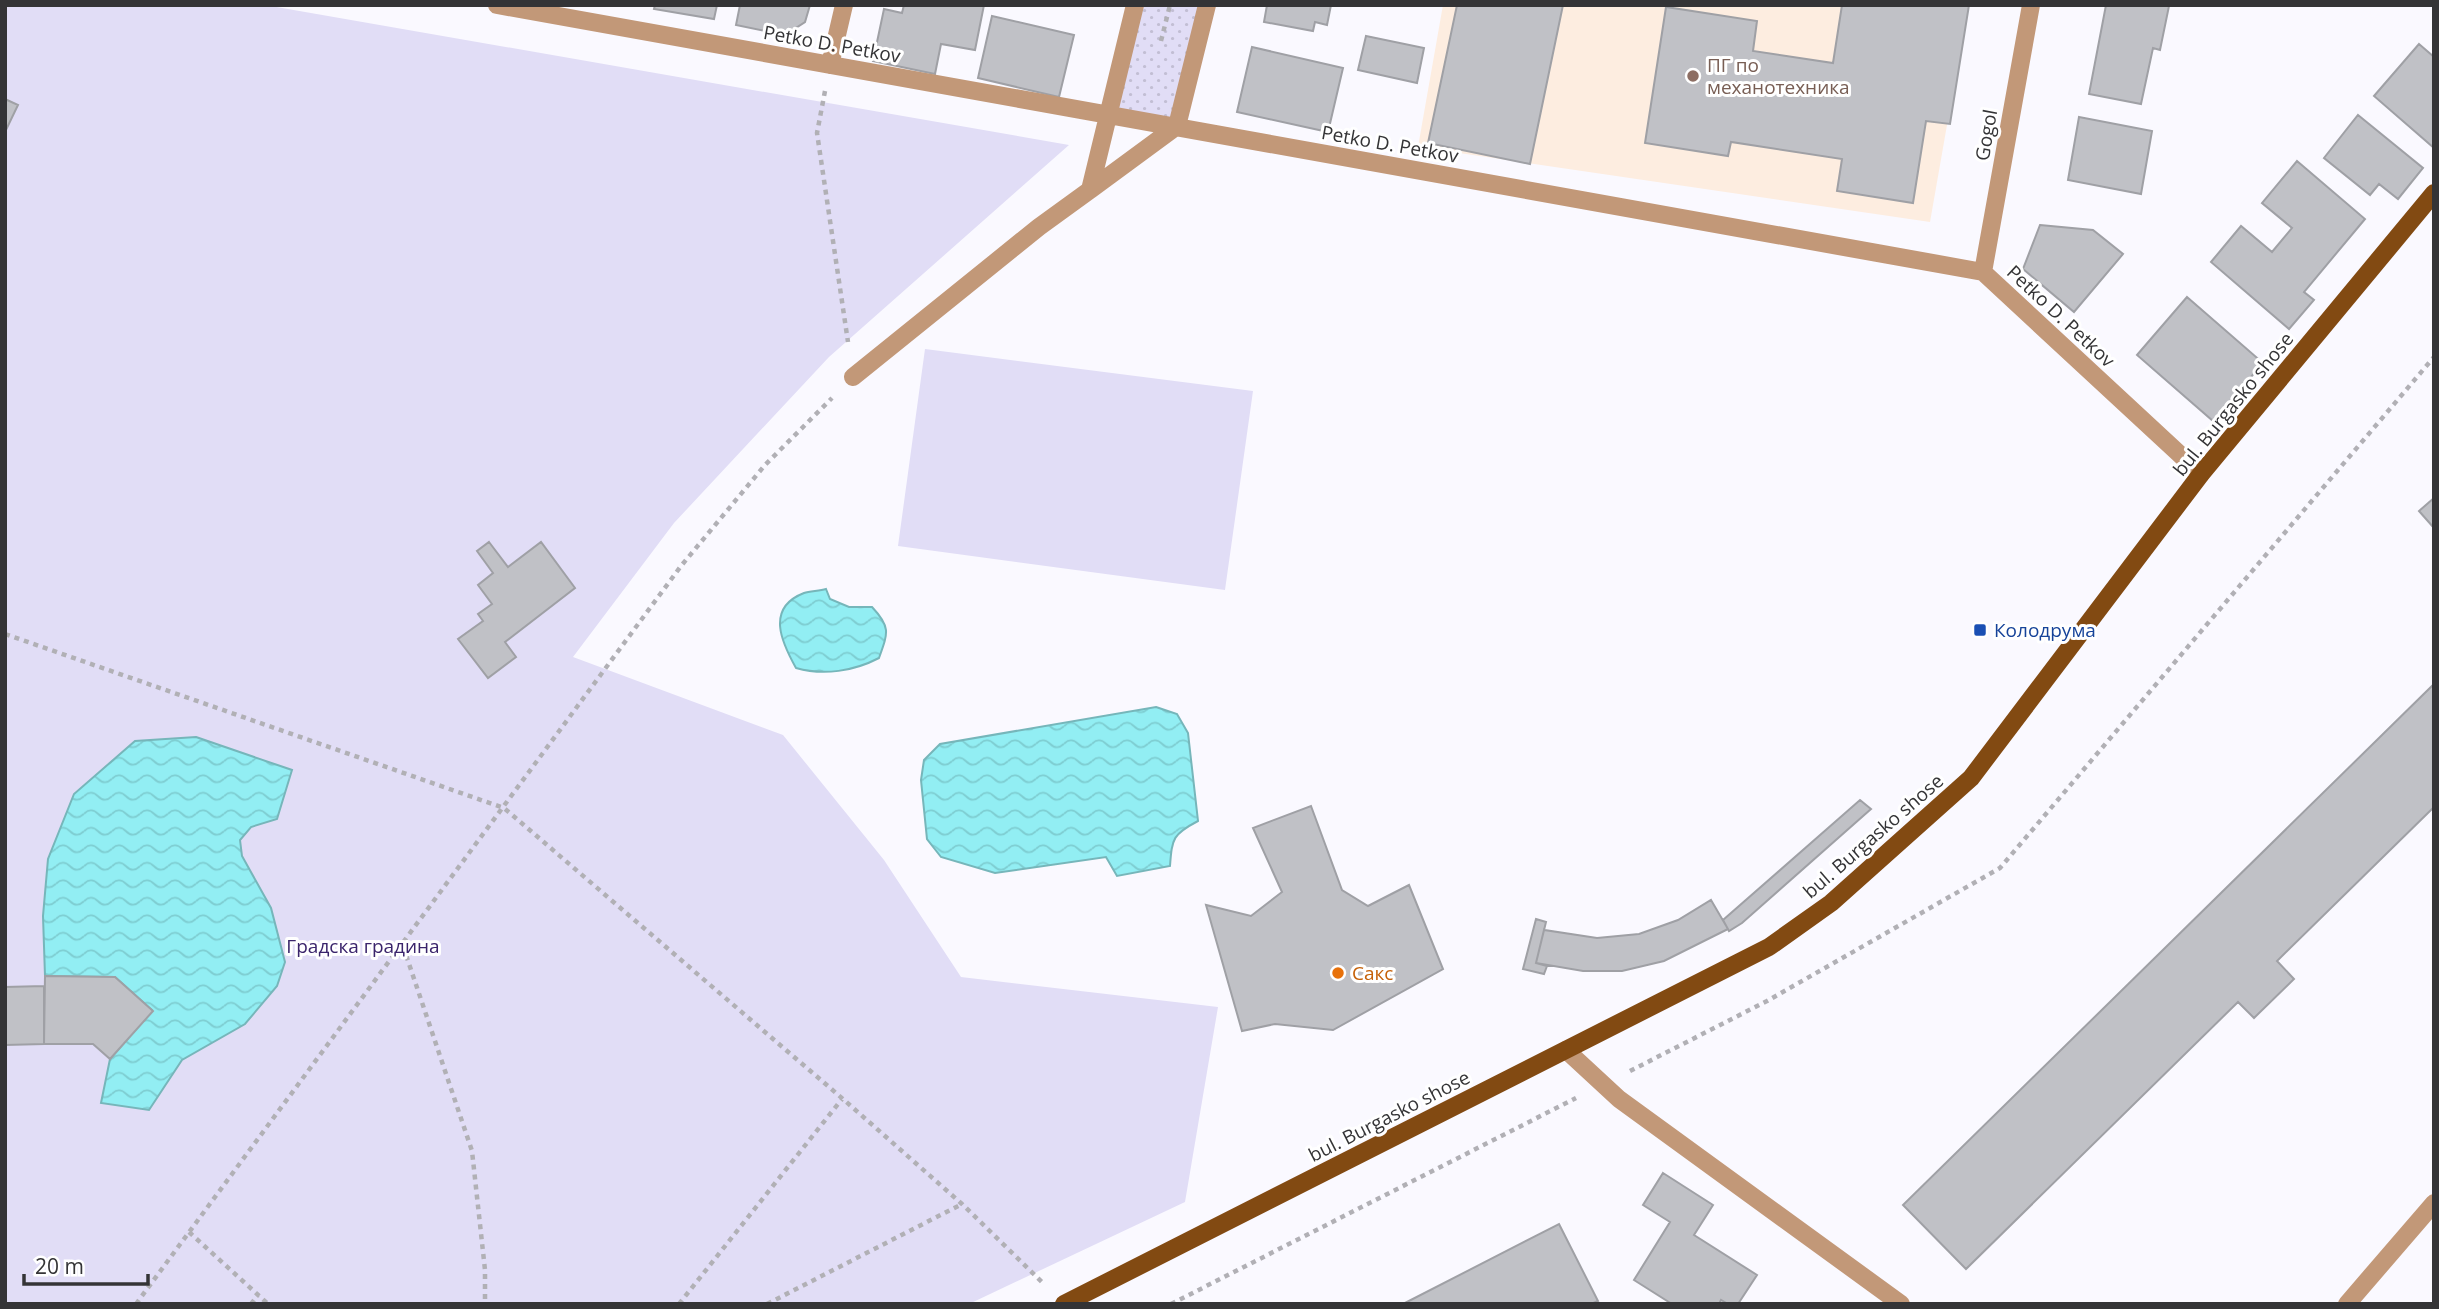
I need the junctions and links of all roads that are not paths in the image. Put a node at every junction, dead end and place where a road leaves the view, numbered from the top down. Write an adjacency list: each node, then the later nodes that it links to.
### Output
1 (497, 5): 6 (street, Petko D. Petkov)
2 (844, 5): 6 (street)
3 (1135, 5): 7 (street)
4 (1207, 5): 8 (street)
5 (2031, 5): 11 (street, Gogol)
6 (830, 65): 7 (street, Petko D. Petkov)
7 (1107, 114): 8 (street, Petko D. Petkov); 9 (street)
8 (1177, 126): 9 (street); 11 (street, Petko D. Petkov)
9 (1090, 190): 12 (street)
10 (2434, 193): 13 (main road, bul. Burgasko shose)
11 (1983, 272): 13 (street, Petko D. Petkov)
12 (853, 377)
13 (2202, 474): 14 (main road, bul. Burgasko shose)
14 (1566, 1050): 16 (main road, bul. Burgasko shose); 17 (street)
15 (2434, 1203): 18 (street)
16 (1064, 1304)
17 (1901, 1304)
18 (2347, 1304)

